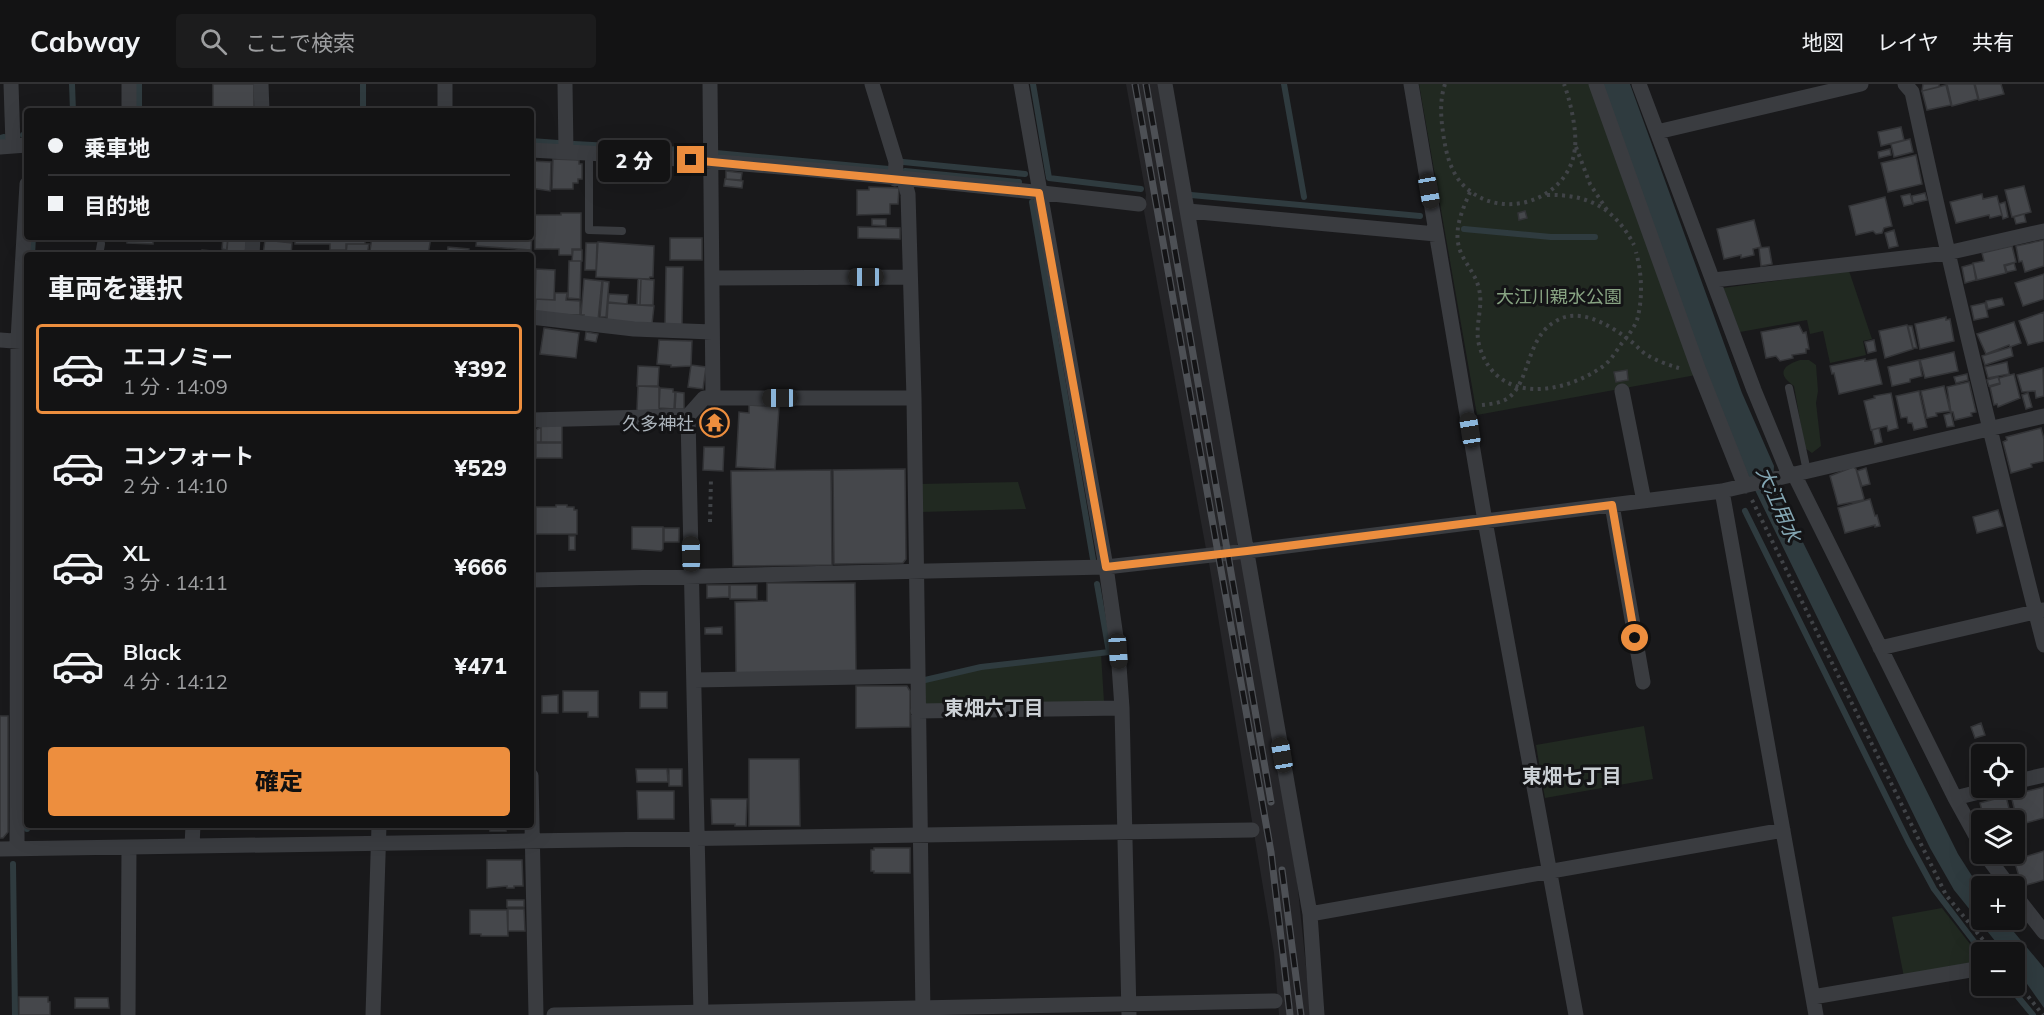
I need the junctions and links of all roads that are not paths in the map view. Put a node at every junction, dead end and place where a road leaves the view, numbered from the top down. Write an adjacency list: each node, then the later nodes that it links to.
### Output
1 (11, 84): 19 (street)
2 (129, 84): 15 (street)
3 (261, 84): 16 (street)
4 (445, 84): 17 (street)
5 (565, 84): 21 (street)
6 (710, 84): 23 (street)
7 (872, 84): 24 (street)
8 (1021, 84): 25 (street)
9 (1165, 84): 27 (street)
10 (1411, 84): 30 (street)
11 (1596, 84): 51 (street)
12 (1639, 84): 18 (street)
13 (1861, 84): 18 (street)
14 (1905, 84): 33 (street)
15 (129, 108)
16 (262, 108)
17 (446, 108)
18 (1657, 132): 36 (street)
19 (13, 146)
20 (534, 150): 21 (street)
21 (566, 152): 22 (street)
22 (589, 153): 23 (street); 28 (lane)
23 (711, 162): 24 (street); 35 (street)
24 (900, 179): 25 (street); 34 (street)
25 (1039, 193): 26 (street); 57 (street)
26 (1138, 204)
27 (1188, 211): 30 (street); 56 (street)
28 (622, 231)
29 (2044, 231): 33 (street)
30 (1436, 234): 55 (street)
31 (101, 244): 32 (lane)
32 (100, 252)
33 (1947, 253): 36 (street); 49 (street)
34 (910, 277): 35 (street); 45 (street)
35 (712, 278): 39 (street)
36 (1714, 280): 50 (street)
37 (24, 302): 41 (street)
38 (534, 317): 39 (street)
39 (712, 332): 44 (street)
40 (0, 340): 41 (street)
41 (23, 341): 87 (street)
42 (1789, 388): 50 (lane)
43 (1622, 391): 53 (street)
44 (712, 398): 45 (street); 46 (street)
45 (914, 398): 58 (street)
46 (688, 416): 48 (street); 59 (street)
47 (2044, 416): 49 (street)
48 (534, 420)
49 (1988, 429): 50 (street); 61 (street)
50 (1793, 474): 51 (street); 63 (street)
51 (1748, 485): 52 (street)
52 (1722, 491): 53 (street); 78 (street)
53 (1644, 501): 54 (street)
54 (1612, 505): 55 (street); 66 (street)
55 (1485, 521): 56 (street); 88 (street)
56 (1247, 551): 57 (street); 90 (street)
57 (1106, 567): 58 (street); 67 (street)
58 (916, 572): 59 (street); 64 (street)
59 (692, 577): 60 (street); 65 (street)
60 (534, 580)
61 (2040, 611): 62 (street); 63 (street)
62 (2044, 645)
63 (1880, 648): 72 (street)
64 (918, 676): 65 (street); 68 (street)
65 (694, 680): 81 (street)
66 (1643, 682)
67 (1122, 708): 68 (street); 79 (street)
68 (918, 711): 80 (street)
69 (2044, 775): 70 (street)
70 (2025, 779)
71 (1971, 794): 72 (street)
72 (1955, 798): 73 (street)
73 (1971, 827)
74 (193, 828): 84 (street)
75 (379, 828): 83 (street)
76 (532, 828): 82 (street)
77 (1252, 830): 79 (street)
78 (1783, 830): 88 (street); 93 (street)
79 (1125, 832): 80 (street); 95 (street)
80 (920, 835): 81 (street); 96 (street)
81 (698, 838): 82 (street); 97 (street)
82 (532, 841): 83 (street); 100 (street)
83 (379, 843): 84 (street); 99 (street)
84 (192, 846): 85 (street)
85 (129, 847): 87 (street); 98 (street)
86 (0, 849): 87 (street)
87 (17, 849)
88 (1550, 871): 90 (street); 103 (street)
89 (2025, 908): 91 (street)
90 (1310, 914): 102 (street)
91 (2044, 932)
92 (1971, 970): 93 (street)
93 (1813, 997): 104 (street)
94 (1275, 1001): 95 (street)
95 (1129, 1010): 96 (street)
96 (923, 1011): 97 (street)
97 (700, 1013): 101 (street)
98 (128, 1015)
99 (373, 1015)
100 (536, 1015)
101 (554, 1015)
102 (1317, 1015)
103 (1576, 1015)
104 (1816, 1015)

